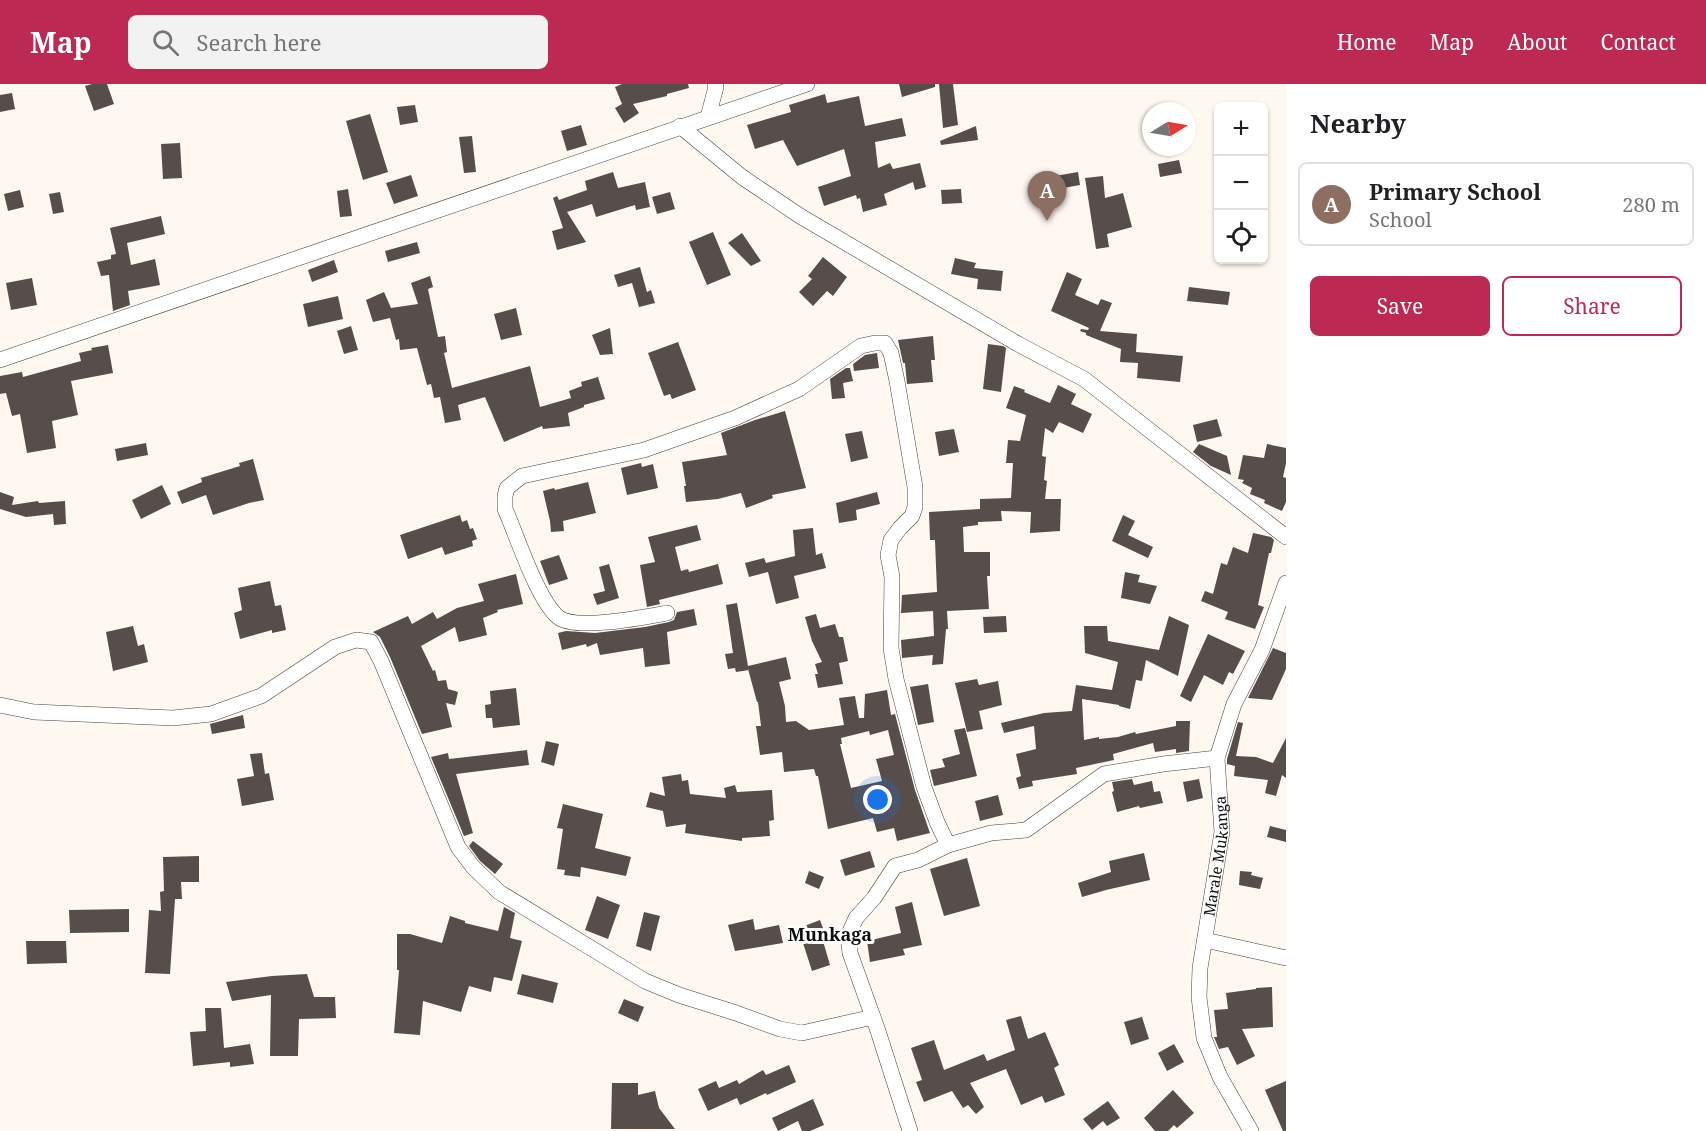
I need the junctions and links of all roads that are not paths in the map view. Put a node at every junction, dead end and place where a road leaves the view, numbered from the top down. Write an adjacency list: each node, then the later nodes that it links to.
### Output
1 (715, 84): 3 (street)
2 (807, 84): 3 (street)
3 (708, 117): 4 (street)
4 (680, 126): 5 (street); 6 (street)
5 (0, 360)
6 (1286, 537)
7 (1286, 583): 10 (street, Marale Mukanga)
8 (667, 613): 11 (street)
9 (0, 705): 14 (street)
10 (1217, 758): 11 (street); 12 (street, Marale Mukanga)
11 (948, 845): 14 (street)
12 (1205, 940): 13 (street); 16 (street, Marale Mukanga)
13 (1286, 958)
14 (873, 1017): 15 (street)
15 (910, 1131)
16 (1251, 1131)

